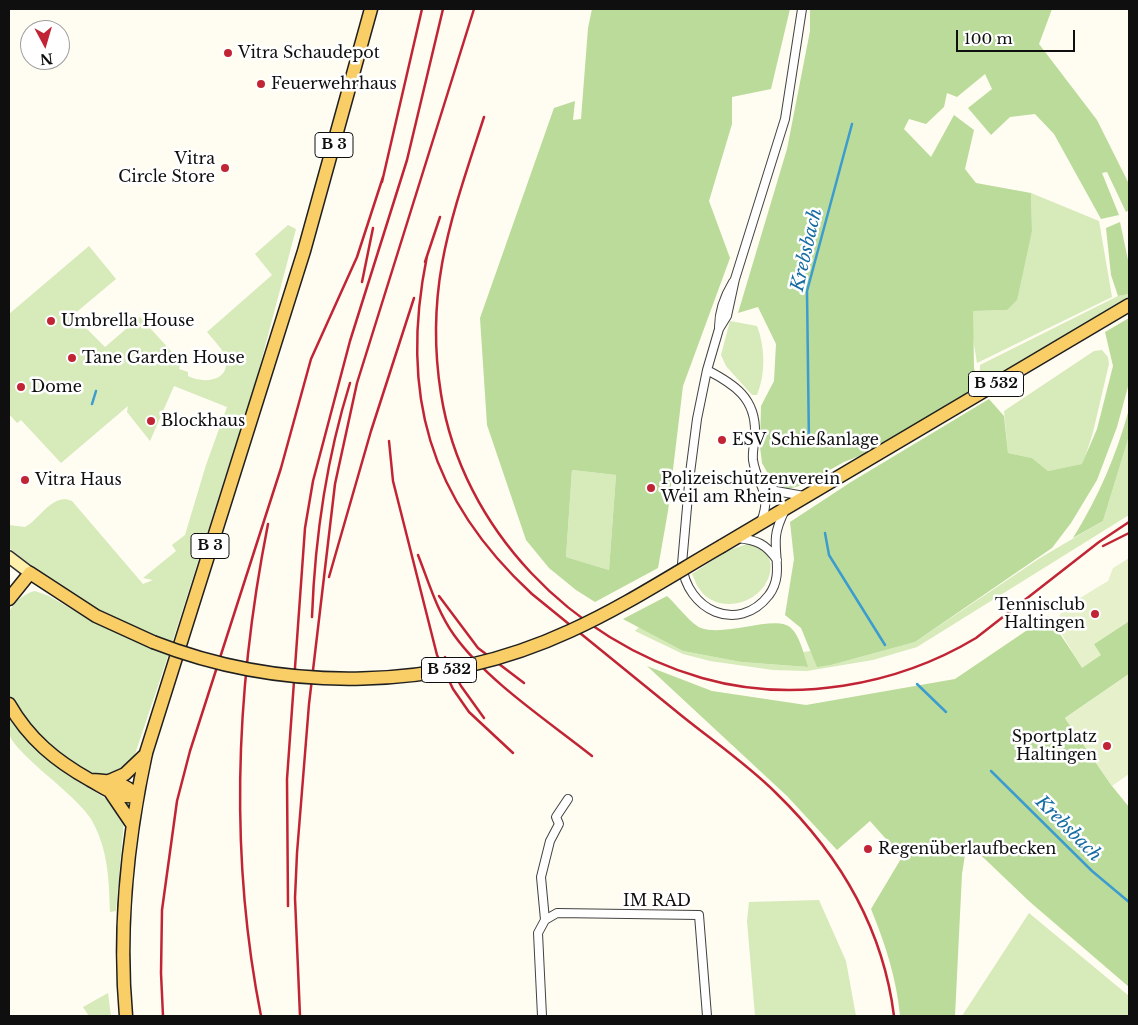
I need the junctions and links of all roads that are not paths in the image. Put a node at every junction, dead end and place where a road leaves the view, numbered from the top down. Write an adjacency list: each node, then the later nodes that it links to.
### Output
1 (371, 9): 15 (main road, B 3)
2 (802, 9): 4 (street)
3 (1129, 304): 6 (main road, B 532)
4 (707, 370): 5 (street); 11 (street)
5 (760, 478): 6 (street); 8 (street)
6 (806, 496): 7 (main road, B 532)
7 (785, 508): 8 (main road, B 532); 11 (street)
8 (761, 522): 9 (main road, B 532)
9 (736, 538): 11 (street); 12 (main road, B 532, bridge)
10 (9, 557): 12 (street)
11 (777, 560)
12 (30, 573): 13 (main road)
13 (9, 599)
14 (9, 704): 16 (main road)
15 (146, 753): 16 (main road); 17 (main road, B 3)
16 (110, 787): 17 (main road); 19 (main road)
17 (137, 796): 19 (main road, B 3)
18 (568, 799): 20 (street)
19 (132, 824): 21 (main road, B 3)
20 (545, 920): 22 (street); 23 (street, IM RAD)
21 (126, 1016)
22 (542, 1016)
23 (707, 1016)

